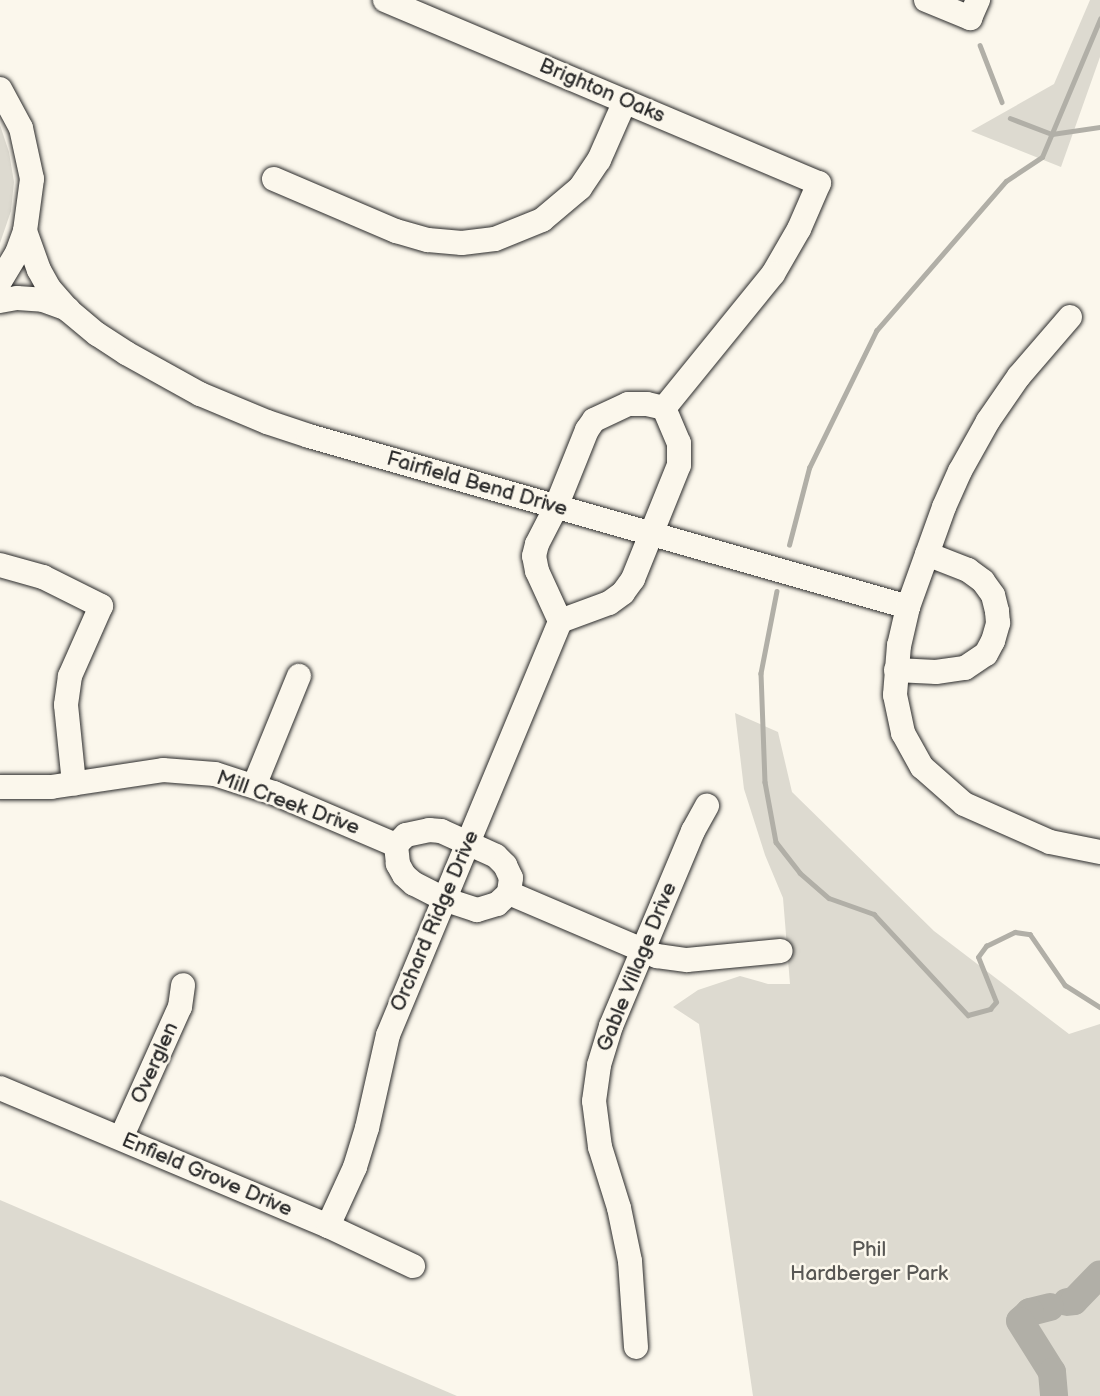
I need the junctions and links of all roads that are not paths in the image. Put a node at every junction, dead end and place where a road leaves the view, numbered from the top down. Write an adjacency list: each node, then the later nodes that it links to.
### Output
1 (385, 0): 5 (street, Brighton Oaks)
2 (926, 0): 3 (street)
3 (974, 9)
4 (0, 89): 7 (street, Fairfield Bend Drive)
5 (625, 101): 6 (street); 12 (street, Brighton Oaks)
6 (274, 179)
7 (25, 231): 8 (street, Fairfield Bend Drive); 10 (street, Fairfield Bend Drive)
8 (0, 281)
9 (0, 301): 10 (street, Fairfield Bend Drive)
10 (68, 309): 13 (street, Fairfield Bend Drive)
11 (1070, 317): 15 (street)
12 (664, 408): 13 (street); 14 (street)
13 (556, 507): 14 (street, Fairfield Bend Drive); 18 (street)
14 (651, 534): 17 (street, Fairfield Bend Drive); 18 (street)
15 (927, 554): 17 (street); 19 (street)
16 (0, 565): 21 (street)
17 (908, 607): 19 (street)
18 (560, 621): 25 (street, Orchard Ridge Drive)
19 (896, 670): 27 (street)
20 (299, 676): 22 (street)
21 (74, 784): 22 (street, Mill Creek Drive); 23 (street, Mill Creek Drive)
22 (254, 786): 26 (street, Mill Creek Drive)
23 (0, 787)
24 (707, 806): 30 (street, Gable Village Drive)
25 (468, 842): 26 (street); 28 (street); 29 (street, Orchard Ridge Drive)
26 (396, 845): 29 (street)
27 (1100, 852)
28 (509, 894): 29 (street); 30 (street)
29 (444, 899): 35 (street, Orchard Ridge Drive)
30 (642, 950): 31 (street); 37 (street, Gable Village Drive)
31 (781, 951)
32 (183, 985): 34 (street, Overglen)
33 (0, 1088): 34 (street, Enfield Grove Drive)
34 (121, 1138): 35 (street, Enfield Grove Drive)
35 (328, 1226): 36 (street, Enfield Grove Drive)
36 (413, 1266)
37 (636, 1347)

